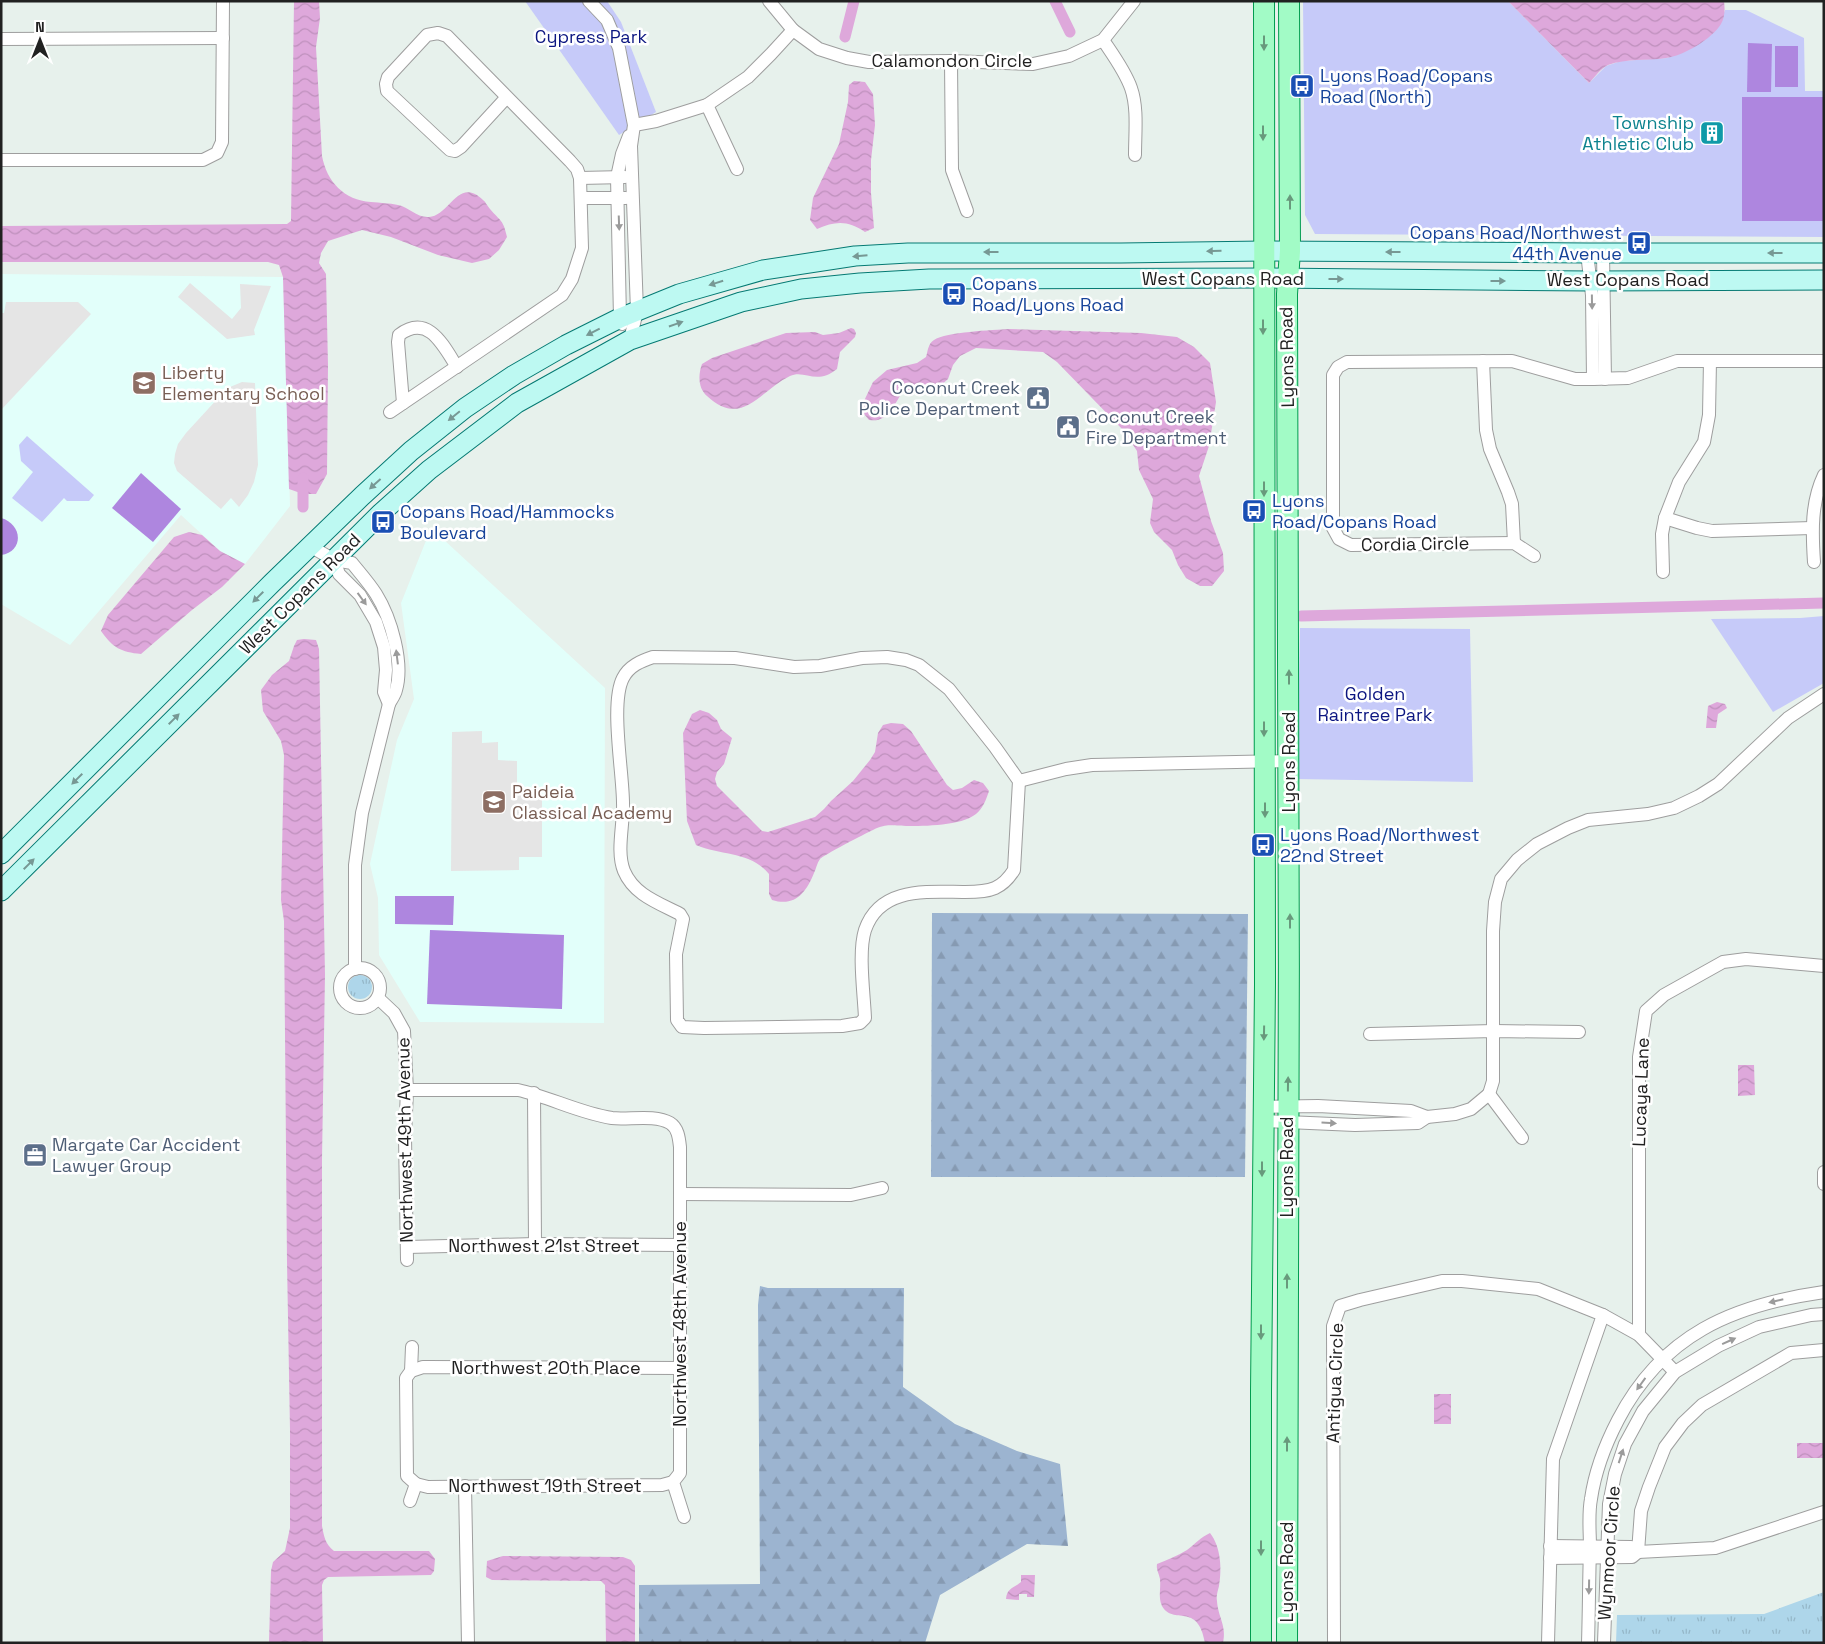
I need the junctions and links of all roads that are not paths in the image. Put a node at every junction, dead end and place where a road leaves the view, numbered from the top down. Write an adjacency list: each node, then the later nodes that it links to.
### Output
1 (223, 1): 9 (street)
2 (589, 1): 14 (street)
3 (769, 1): 7 (street, Calamondon Circle)
4 (1134, 1): 10 (street, Calamondon Circle)
5 (1264, 1): 25 (main road, Lyons Road, one-way to 25)
6 (1289, 1): 26 (main road, Lyons Road, one-way to 6)
7 (793, 30): 11 (street, Calamondon Circle); 13 (street)
8 (1, 38): 9 (street)
9 (223, 38): 16 (street)
10 (1103, 40): 11 (street, Calamondon Circle); 15 (street)
11 (951, 61): 24 (street)
12 (507, 97): 12 (street); 20 (street)
13 (707, 105): 14 (street); 17 (street)
14 (634, 125): 18 (street); 19 (street)
15 (1135, 155)
16 (1, 160)
17 (737, 169)
18 (617, 177): 19 (street); 20 (street); 21 (street)
19 (632, 177): 23 (street)
20 (580, 178): 22 (street)
21 (618, 197): 22 (street); 23 (street); 33 (street, one-way to 33)
22 (581, 198): 38 (street)
23 (633, 198): 33 (street)
24 (967, 211)
25 (1263, 251): 26 (main road, West Copans Road); 29 (main road, Lyons Road); 33 (main road, West Copans Road, one-way to 33)
26 (1290, 251): 28 (main road, West Copans Road, one-way to 26); 30 (main road, Lyons Road)
27 (1824, 253): 28 (main road, West Copans Road, one-way to 28)
28 (1595, 254): 32 (street)
29 (1263, 278): 30 (main road, West Copans Road); 34 (main road, West Copans Road, one-way to 29); 52 (main road, Lyons Road, one-way to 52)
30 (1287, 279): 32 (main road, West Copans Road, one-way to 32); 53 (main road, Lyons Road, one-way to 30)
31 (1824, 280): 32 (main road, West Copans Road)
32 (1598, 281): 39 (street)
33 (628, 315): 34 (street); 34 (street); 46 (main road, West Copans Road, one-way to 46)
34 (630, 340): 48 (main road, West Copans Road)
35 (1484, 361): 39 (street, Cordia Circle); 45 (street); 45 (street, Cordia Circle)
36 (1710, 362): 37 (street, Cordia Circle); 39 (street, Cordia Circle); 43 (street)
37 (1824, 362)
38 (457, 367): 40 (street); 40 (street)
39 (1599, 379)
40 (403, 403): 41 (street)
41 (390, 412)
42 (1824, 475): 44 (street)
43 (1665, 518): 44 (street); 50 (street)
44 (1812, 528): 49 (street)
45 (1514, 543): 47 (street)
46 (310, 546): 48 (street); 55 (main road, West Copans Road, one-way to 55)
47 (1534, 556)
48 (334, 560): 56 (main road, West Copans Road, one-way to 48); 58 (street)
49 (1814, 562)
50 (1663, 572)
51 (1824, 694): 60 (street)
52 (1265, 761): 53 (street); 54 (street); 66 (main road, Lyons Road, one-way to 66)
53 (1290, 761): 67 (main road, Lyons Road, one-way to 53)
54 (1019, 781): 54 (street)
55 (1, 854)
56 (1, 891)
57 (1824, 966): 80 (street, Lucaya Lane)
58 (356, 969): 59 (street); 59 (street)
59 (378, 998): 63 (street, Northwest 49th Avenue)
60 (1494, 1031): 61 (street); 62 (street); 65 (street)
61 (1579, 1032)
62 (1370, 1034)
63 (406, 1090): 64 (street); 75 (street, Northwest 49th Avenue)
64 (534, 1093): 72 (street, Northwest 48th Avenue); 73 (street)
65 (1489, 1094): 67 (street); 68 (street)
66 (1262, 1114): 67 (street); 98 (main road, Lyons Road, one-way to 98)
67 (1288, 1114): 99 (main road, Lyons Road, one-way to 67)
68 (1522, 1138)
69 (1824, 1172): 70 (street)
70 (1824, 1184)
71 (882, 1188): 72 (street)
72 (680, 1194): 74 (street, Northwest 48th Avenue)
73 (535, 1244): 74 (street, Northwest 21st Street); 75 (street, Northwest 21st Street)
74 (680, 1245): 84 (street, Northwest 48th Avenue)
75 (407, 1247): 76 (street, Northwest 49th Avenue)
76 (407, 1260)
77 (1824, 1292): 83 (street, Wynmoor Circle, one-way to 83)
78 (1824, 1314): 85 (street, Wynmoor Circle, one-way to 78)
79 (1603, 1315): 80 (street, Antigua Circle); 93 (street); 100 (street, Antigua Circle)
80 (1639, 1335): 83 (street, Antigua Circle)
81 (412, 1347): 86 (street)
82 (1824, 1350): 96 (street)
83 (1666, 1355): 85 (street, Antigua Circle); 94 (street, Wynmoor Circle, one-way to 94)
84 (681, 1368): 86 (street, Northwest 20th Place); 87 (street, Northwest 48th Avenue)
85 (1679, 1370): 95 (street, Wynmoor Circle, one-way to 85)
86 (412, 1371): 88 (street)
87 (673, 1482): 89 (street, Northwest 19th Street); 92 (street)
88 (416, 1484): 89 (street, Northwest 19th Street); 90 (street)
89 (465, 1486): 97 (street)
90 (410, 1501)
91 (1824, 1512): 96 (street)
92 (684, 1517)
93 (1550, 1552): 94 (street); 101 (street)
94 (1590, 1552): 95 (street); 102 (street, Wynmoor Circle, one-way to 102)
95 (1608, 1552): 96 (street); 103 (street, Wynmoor Circle)
96 (1638, 1552)
97 (468, 1643)
98 (1261, 1643)
99 (1287, 1643)
100 (1334, 1643)
101 (1548, 1643)
102 (1588, 1643)
103 (1604, 1643)

